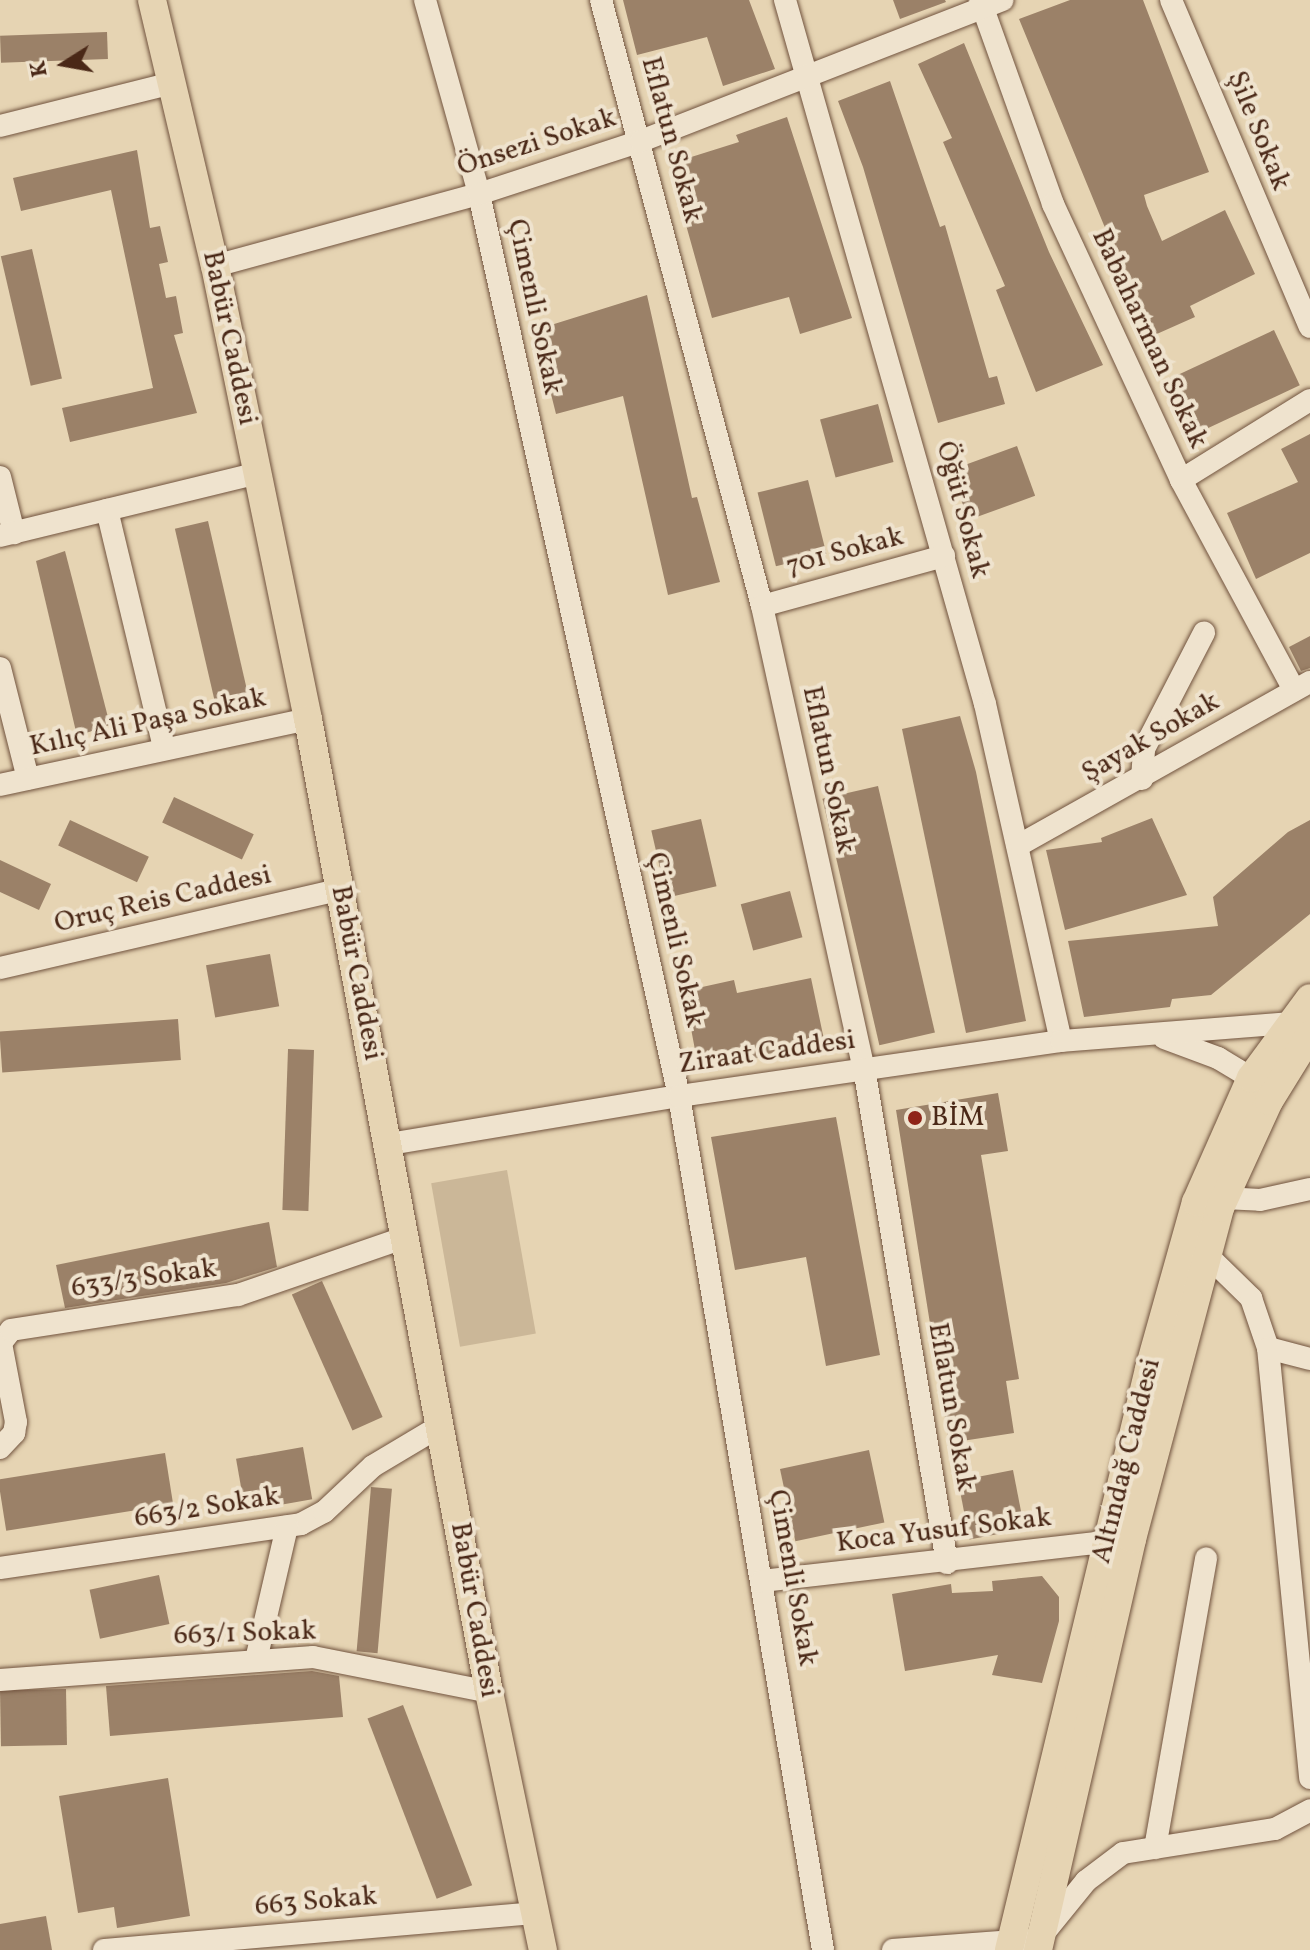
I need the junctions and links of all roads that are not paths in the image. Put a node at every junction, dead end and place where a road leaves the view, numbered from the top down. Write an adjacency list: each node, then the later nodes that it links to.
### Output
1 (152, 0): 8 (main road, Babür Caddesi)
2 (425, 0): 11 (street, Çimenli Sokak)
3 (601, 0): 10 (street, Eflatun Sokak)
4 (785, 0): 7 (street, Öğüt Sokak)
5 (1171, 0): 13 (street, Şile Sokak)
6 (989, 3): 7 (street, Önsezi Sokak); 17 (street, Babaharman Sokak)
7 (809, 74): 10 (street, Önsezi Sokak); 20 (street, Öğüt Sokak)
8 (173, 83): 9 (street); 12 (main road, Babür Caddesi)
9 (0, 126)
10 (641, 141): 11 (street, Önsezi Sokak); 21 (street, Eflatun Sokak)
11 (479, 194): 12 (street, Önsezi Sokak); 39 (street, Çimenli Sokak)
12 (215, 266): 15 (main road, Babür Caddesi)
13 (1310, 327)
14 (1310, 400): 17 (street)
15 (258, 473): 18 (street); 25 (main road, Babür Caddesi)
16 (0, 477): 19 (street)
17 (1181, 480): 24 (street, Babaharman Sokak)
18 (107, 510): 19 (street); 26 (street)
19 (7, 534)
20 (944, 556): 21 (street, 701 Sokak); 30 (street, Öğüt Sokak)
21 (762, 606): 37 (street, Eflatun Sokak)
22 (1204, 633): 28 (street)
23 (0, 668): 27 (street)
24 (1302, 686): 28 (street, Şayak Sokak)
25 (308, 719): 26 (street, Kılıç Ali Paşa Sokak); 31 (main road, Babür Caddesi)
26 (164, 748): 27 (street, Kılıç Ali Paşa Sokak)
27 (28, 779): 29 (street, Kılıç Ali Paşa Sokak)
28 (1142, 779): 30 (street, Şayak Sokak)
29 (0, 785)
30 (1021, 844): 36 (street, Öğüt Sokak)
31 (339, 890): 32 (street, Oruç Reis Caddesi); 41 (main road, Babür Caddesi)
32 (0, 968)
33 (1310, 998): 34 (main road, Altındağ Caddesi)
34 (1300, 1029): 35 (street, Ziraat Caddesi); 38 (main road, Altındağ Caddesi); 40 (main road, Altındağ Caddesi)
35 (1155, 1035): 36 (street, Ziraat Caddesi); 38 (street, Ziraat Caddesi)
36 (1061, 1041): 37 (street, Ziraat Caddesi)
37 (864, 1068): 39 (street, Ziraat Caddesi); 53 (street, Eflatun Sokak)
38 (1251, 1078): 40 (main road); 51 (main road, Altındağ Caddesi)
39 (679, 1096): 41 (street, Ziraat Caddesi); 55 (street, Çimenli Sokak)
40 (1269, 1101): 43 (main road, Altındağ Caddesi)
41 (389, 1144): 44 (main road, Babür Caddesi)
42 (1310, 1189): 43 (street)
43 (1224, 1198): 45 (main road, Altındağ Caddesi)
44 (406, 1237): 48 (main road, Babür Caddesi); 49 (street, 633/3 Sokak)
45 (1207, 1255): 46 (street); 51 (main road, Altındağ Caddesi)
46 (1268, 1348): 47 (street); 59 (street)
47 (1310, 1359)
48 (440, 1426): 50 (street, 663/2 Sokak); 58 (main road, Babür Caddesi)
49 (0, 1448)
50 (287, 1527): 54 (street, 663/2 Sokak); 56 (street)
51 (1119, 1540): 53 (street, Koca Yusuf Sokak); 63 (main road, Altındağ Caddesi); 64 (main road, Altındağ Caddesi)
52 (1206, 1558): 61 (street)
53 (947, 1563): 55 (street, Koca Yusuf Sokak)
54 (0, 1568)
55 (762, 1581): 67 (street, Çimenli Sokak)
56 (256, 1660): 57 (street, 663/1 Sokak); 58 (street, 663/1 Sokak)
57 (0, 1680)
58 (489, 1692): 62 (main road, Babür Caddesi)
59 (1310, 1778)
60 (1310, 1810): 61 (street)
61 (1155, 1848): 64 (street)
62 (534, 1913): 65 (street, 663 Sokak); 66 (main road, Babür Caddesi)
63 (1009, 1946): 64 (street); 68 (street)
64 (1043, 1946)
65 (104, 1950)
66 (543, 1950)
67 (823, 1950)
68 (893, 1950)

